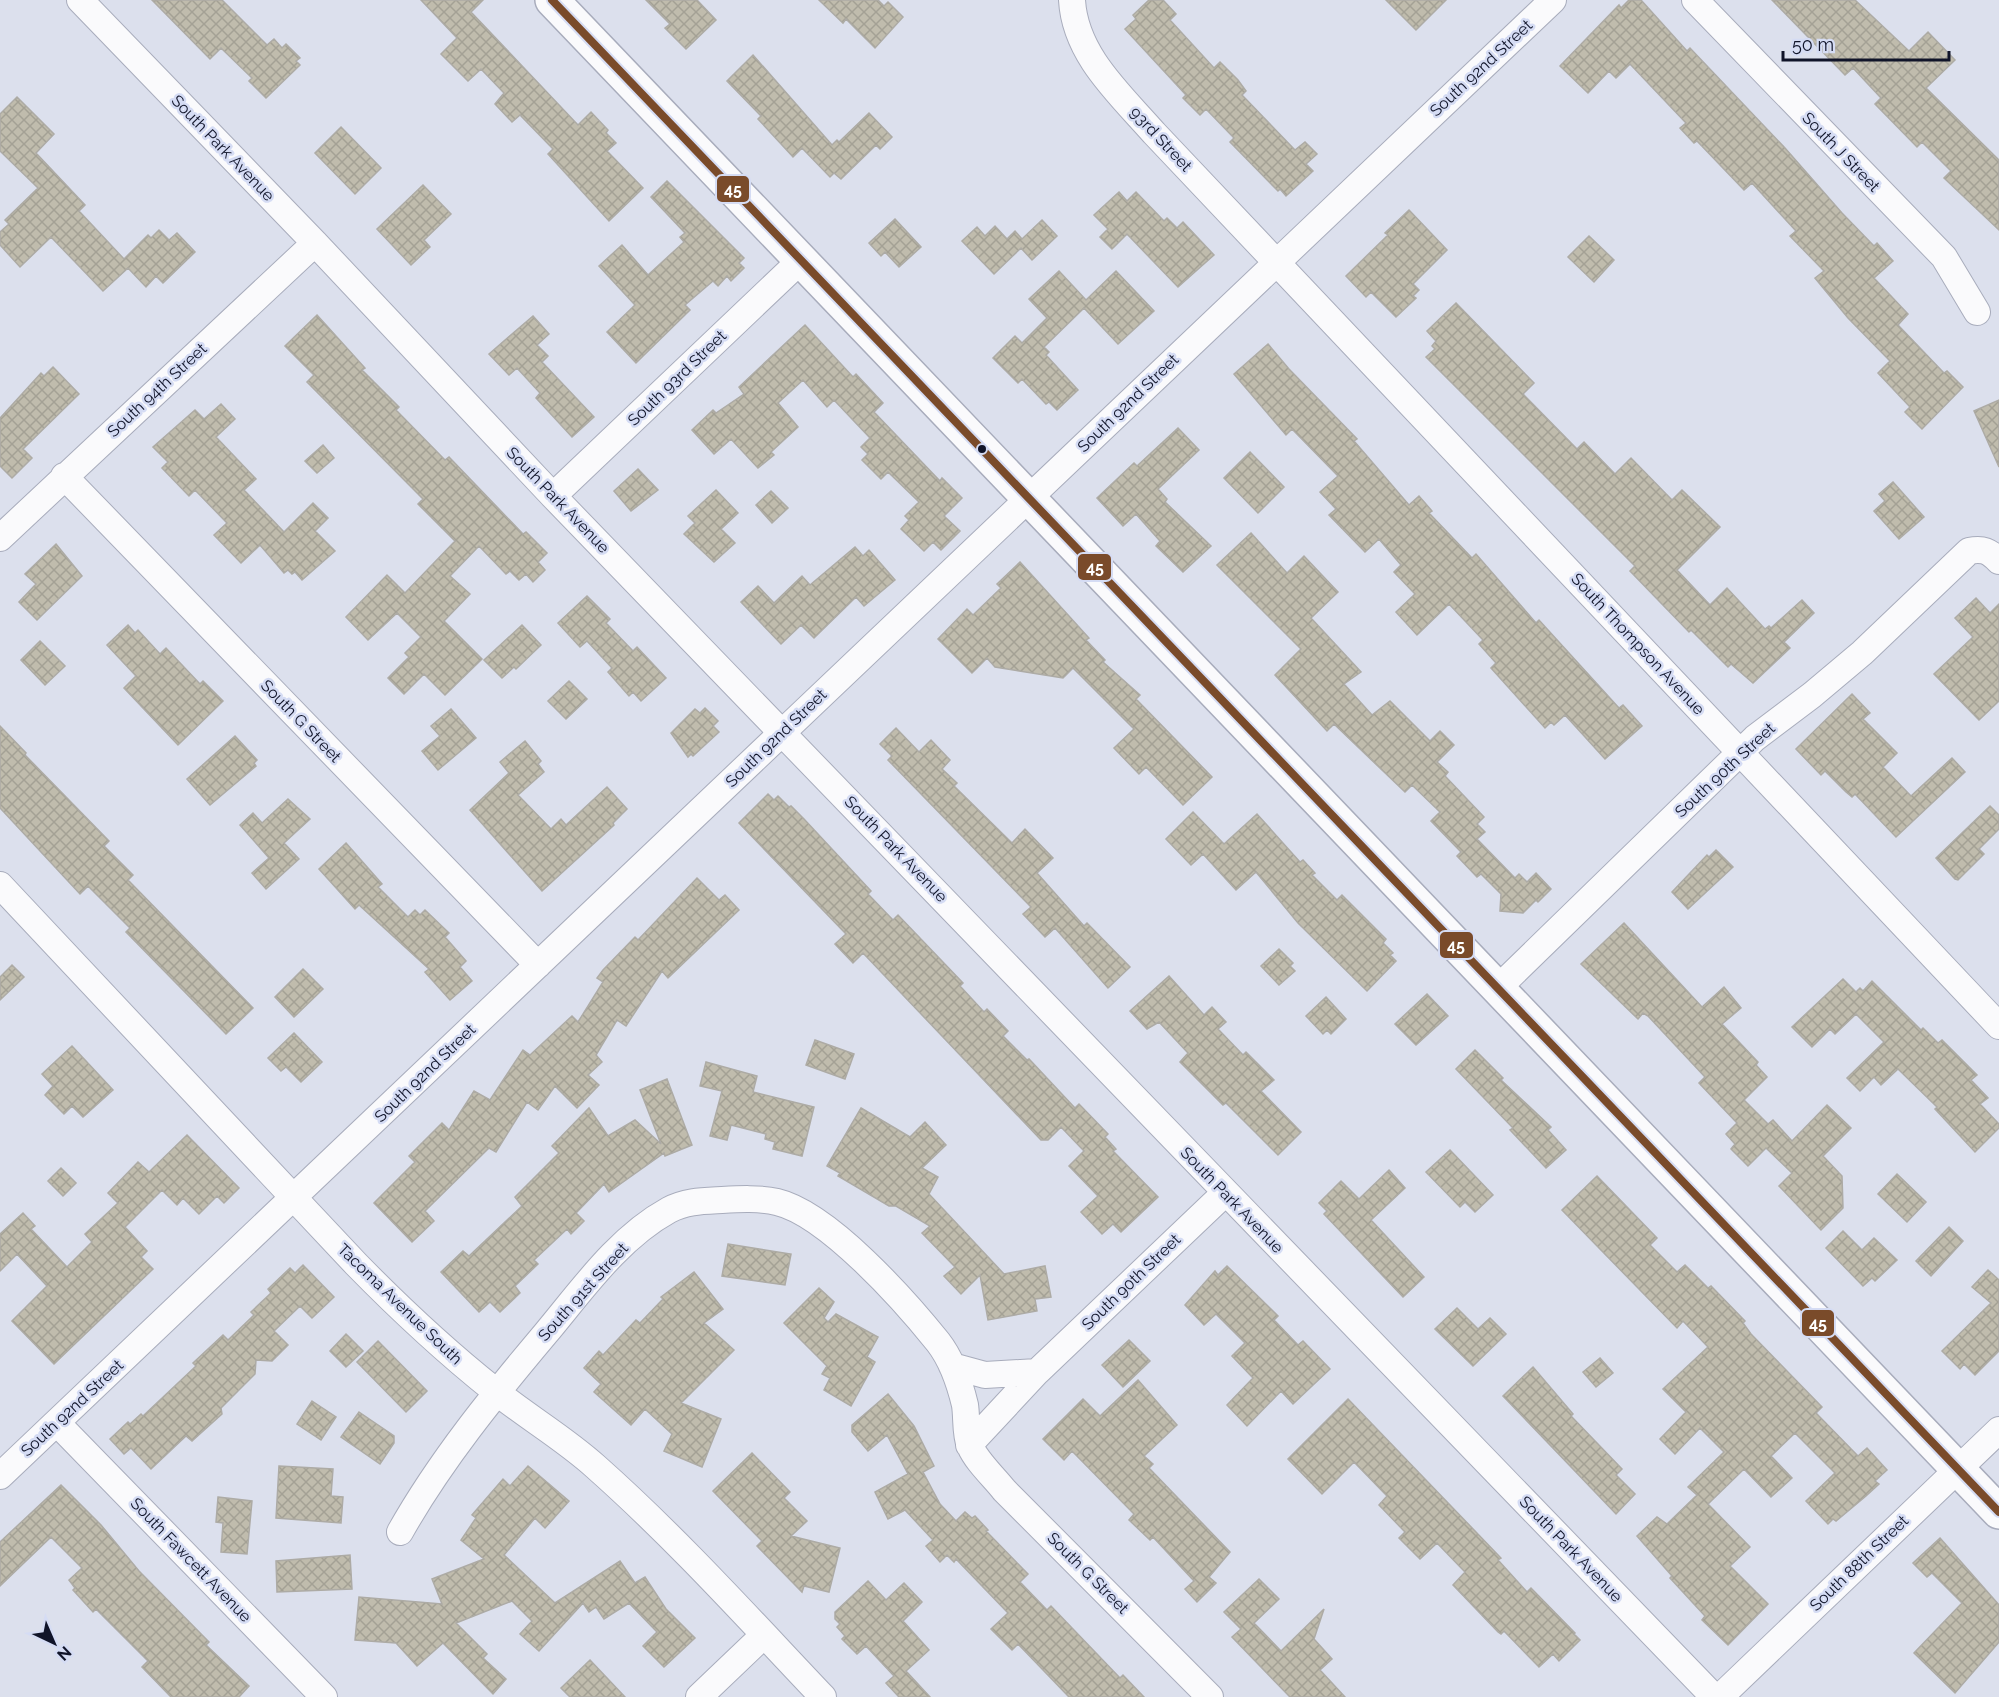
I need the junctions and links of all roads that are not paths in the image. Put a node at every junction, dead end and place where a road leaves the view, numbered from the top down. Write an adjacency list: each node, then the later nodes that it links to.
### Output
1 (80, 0): 6 (street, South Park Avenue)
2 (552, 0): 7 (main road)
3 (1072, 0): 8 (street, 93rd Street)
4 (1552, 0): 8 (street, South 92nd Street)
5 (1695, 0): 9 (street, South J Street)
6 (315, 243): 10 (street, South 94th Street); 11 (street, South Park Avenue)
7 (800, 261): 11 (street, South 93rd Street); 12 (main road)
8 (1277, 261): 12 (street, South 92nd Street); 16 (street, South Thompson Avenue)
9 (1977, 312)
10 (64, 476): 13 (street, South 94th Street); 18 (street, South G Street)
11 (553, 496): 15 (street, South Park Avenue)
12 (1030, 497): 15 (street, South 92nd Street); 19 (main road)
13 (0, 538)
14 (1995, 556): 16 (street, South 90th Street)
15 (783, 732): 18 (street, South 92nd Street); 21 (street, South Park Avenue)
16 (1741, 754): 19 (street, South 90th Street); 20 (street, South Thompson Avenue)
17 (0, 885): 22 (street, Tacoma Avenue South)
18 (538, 965): 22 (street, South 92nd Street)
19 (1498, 988): 29 (main road)
20 (1999, 1026)
21 (1225, 1192): 24 (street, South 90th Street); 38 (street, South Park Avenue)
22 (294, 1198): 25 (street, Tacoma Avenue South); 26 (street, South 92nd Street)
23 (952, 1366): 24 (street); 25 (street, South 91st Street); 28 (street, South 91st Street)
24 (1037, 1372): 28 (street, South 90th Street)
25 (496, 1392): 32 (street, South 91st Street); 33 (street, Tacoma Avenue South)
26 (57, 1423): 30 (street, South 92nd Street); 34 (street, South Fawcett Avenue)
27 (1999, 1430): 29 (street, South 88th Street)
28 (969, 1445): 37 (street, South G Street)
29 (1958, 1469): 31 (main road); 39 (street, South 88th Street)
30 (0, 1476)
31 (1999, 1512)
32 (399, 1532)
33 (764, 1635): 35 (street); 36 (street, Tacoma Avenue South)
34 (324, 1697)
35 (699, 1697)
36 (823, 1697)
37 (1210, 1697)
38 (1714, 1697)
39 (1720, 1697)

